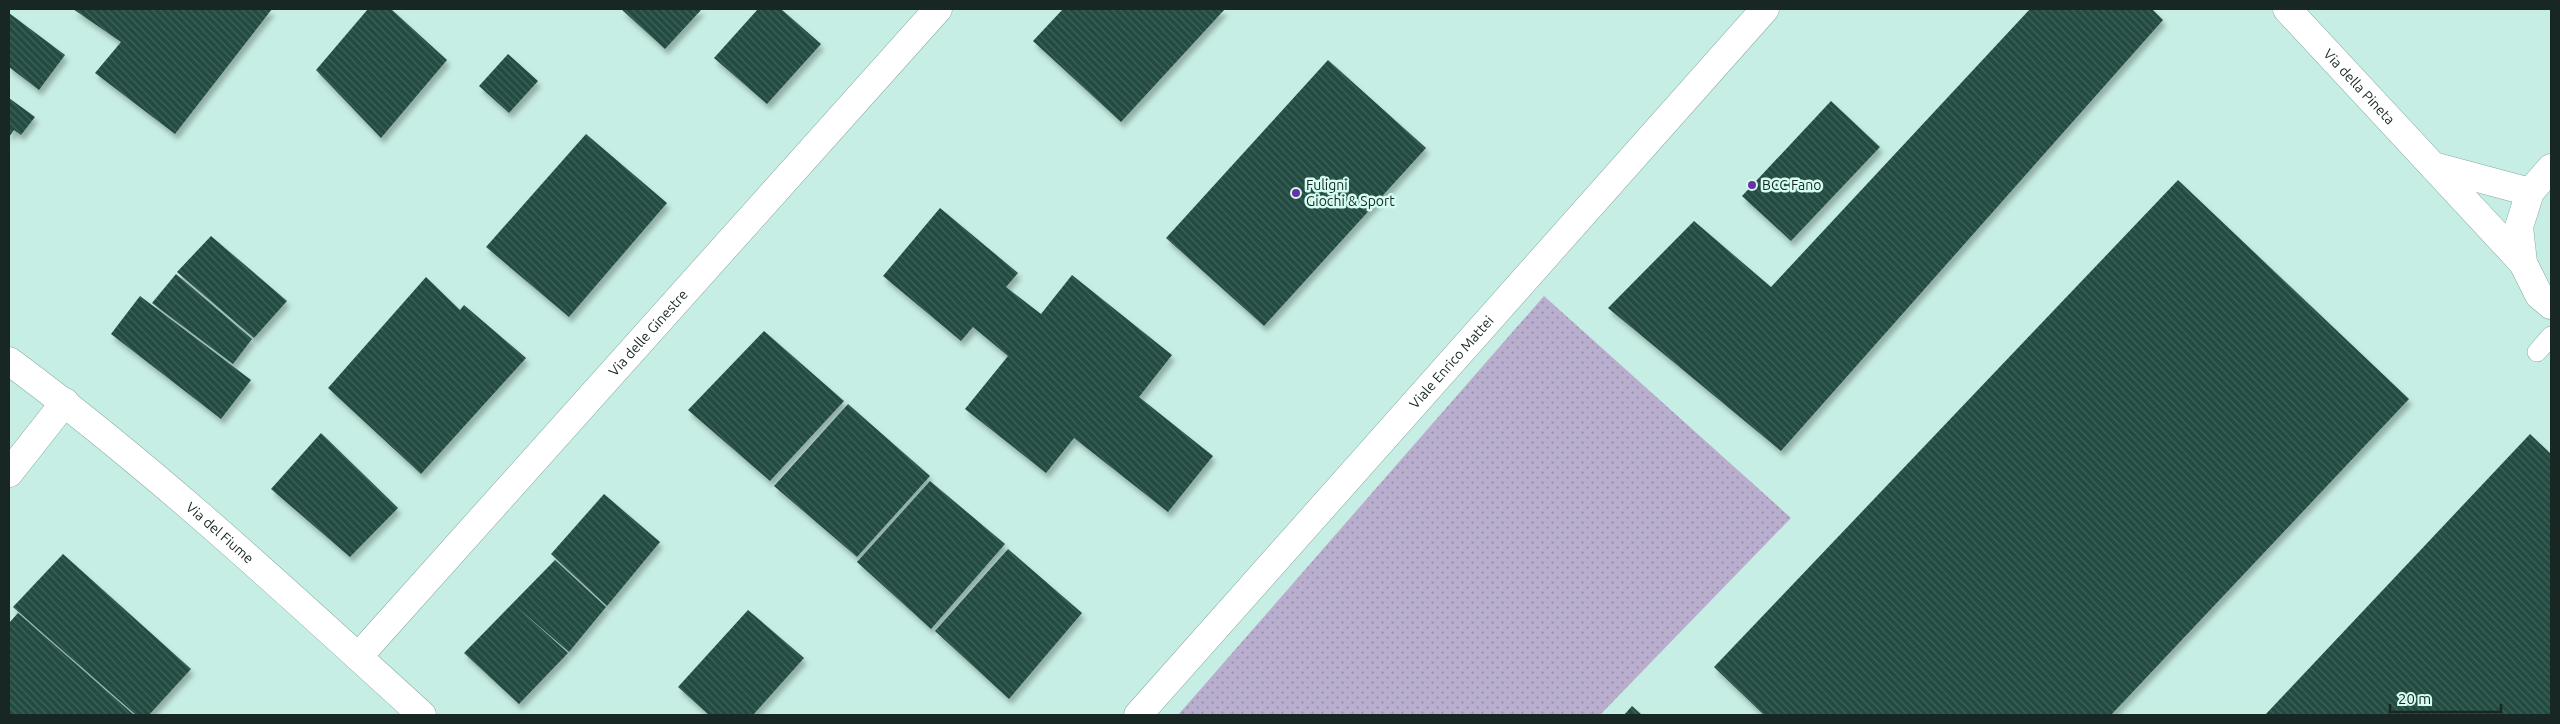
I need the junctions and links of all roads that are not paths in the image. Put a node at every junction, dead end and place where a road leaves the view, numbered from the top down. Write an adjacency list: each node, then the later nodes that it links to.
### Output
1 (938, 9): 14 (street, Via delle Ginestre)
2 (1765, 9): 16 (street, Viale Enrico Mattei)
3 (2287, 9): 4 (street, Via della Pineta)
4 (2432, 166): 6 (street); 7 (street, Via della Pineta)
5 (2551, 168): 6 (street, Via della Pineta)
6 (2530, 192): 7 (street, Via della Pineta)
7 (2523, 263): 8 (street, Via della Pineta)
8 (2551, 305)
9 (2551, 336): 10 (lane)
10 (2537, 352)
11 (9, 361): 12 (street, Via del Fiume)
12 (65, 402): 13 (street); 14 (street, Via del Fiume)
13 (9, 472)
14 (358, 657): 15 (street, Via del Fiume)
15 (422, 715)
16 (1138, 715)

